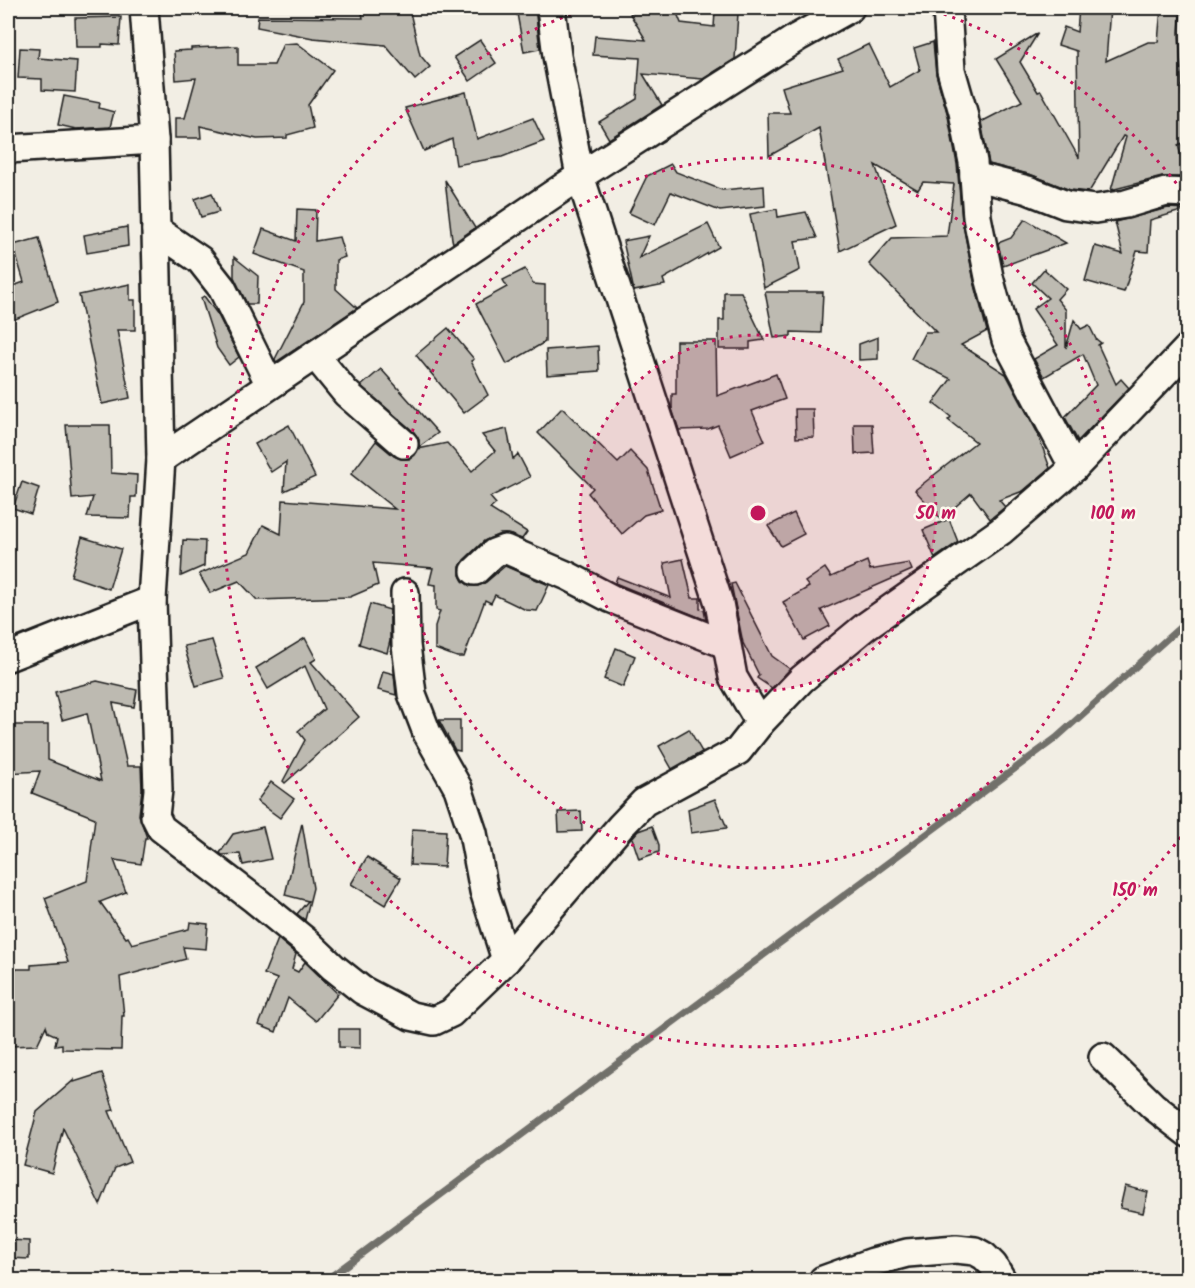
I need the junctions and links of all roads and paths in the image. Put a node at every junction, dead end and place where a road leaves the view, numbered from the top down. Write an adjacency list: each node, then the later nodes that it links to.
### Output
1 (144, 8): 5 (street)
2 (551, 8): 7 (street)
3 (850, 8): 7 (street)
4 (947, 8): 8 (street)
5 (154, 140): 6 (street); 10 (street)
6 (8, 149)
7 (580, 176): 12 (street); 20 (street)
8 (974, 176): 9 (street); 16 (street)
9 (1188, 193)
10 (156, 231): 13 (street); 15 (street)
11 (1188, 348): 16 (street)
12 (315, 355): 13 (street); 14 (street)
13 (270, 385): 15 (street)
14 (404, 444)
15 (161, 459): 19 (street)
16 (1074, 468): 22 (street)
17 (475, 572): 20 (street)
18 (405, 593): 23 (street)
19 (152, 600): 21 (street); 23 (street)
20 (725, 644): 22 (street)
21 (8, 657)
22 (760, 723): 23 (street)
23 (506, 960)
24 (1103, 1057): 25 (street)
25 (1188, 1133)
26 (823, 1281): 27 (street)
27 (1002, 1281)

